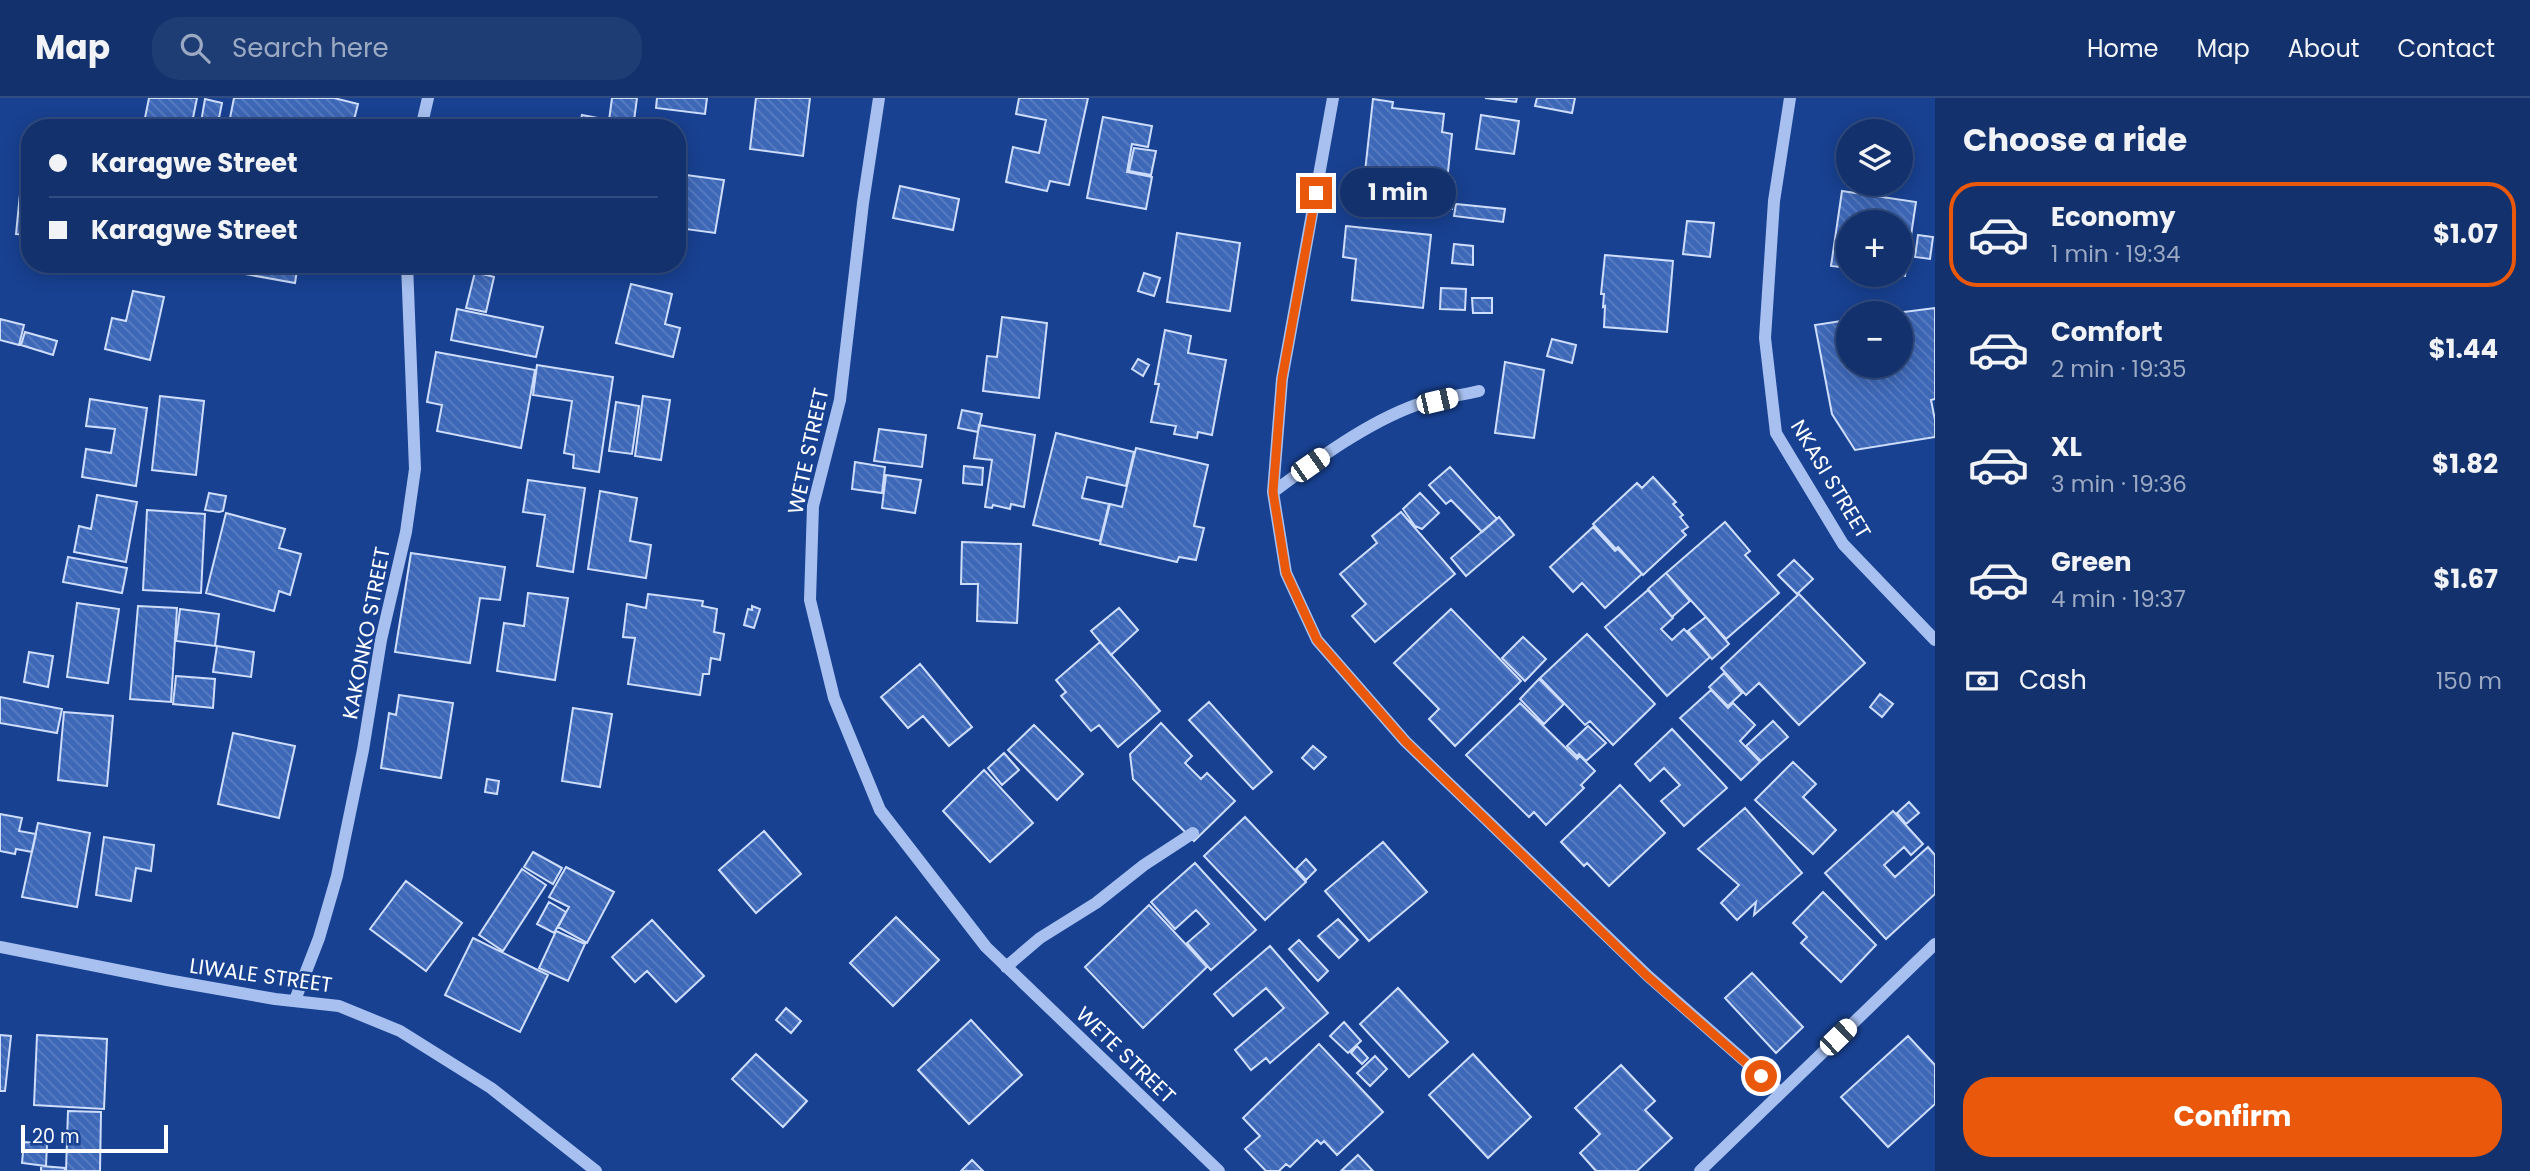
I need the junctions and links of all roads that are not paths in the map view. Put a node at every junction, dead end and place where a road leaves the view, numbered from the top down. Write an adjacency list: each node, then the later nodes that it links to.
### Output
1 (428, 98): 5 (street)
2 (879, 98): 13 (street, WETE STREET)
3 (1333, 98): 8 (street)
4 (1790, 98): 9 (street, NKASI STREET)
5 (423, 119)
6 (408, 273): 14 (street, KAKONKO STREET)
7 (1479, 391): 8 (street)
8 (1273, 492): 15 (street)
9 (1933, 634)
10 (1193, 833): 13 (street)
11 (1935, 944): 15 (street)
12 (0, 947): 14 (street, LIWALE STREET)
13 (1006, 967): 17 (street, WETE STREET)
14 (295, 1000): 16 (street, LIWALE STREET)
15 (1780, 1092): 18 (street)
16 (596, 1171)
17 (1219, 1171)
18 (1700, 1171)

